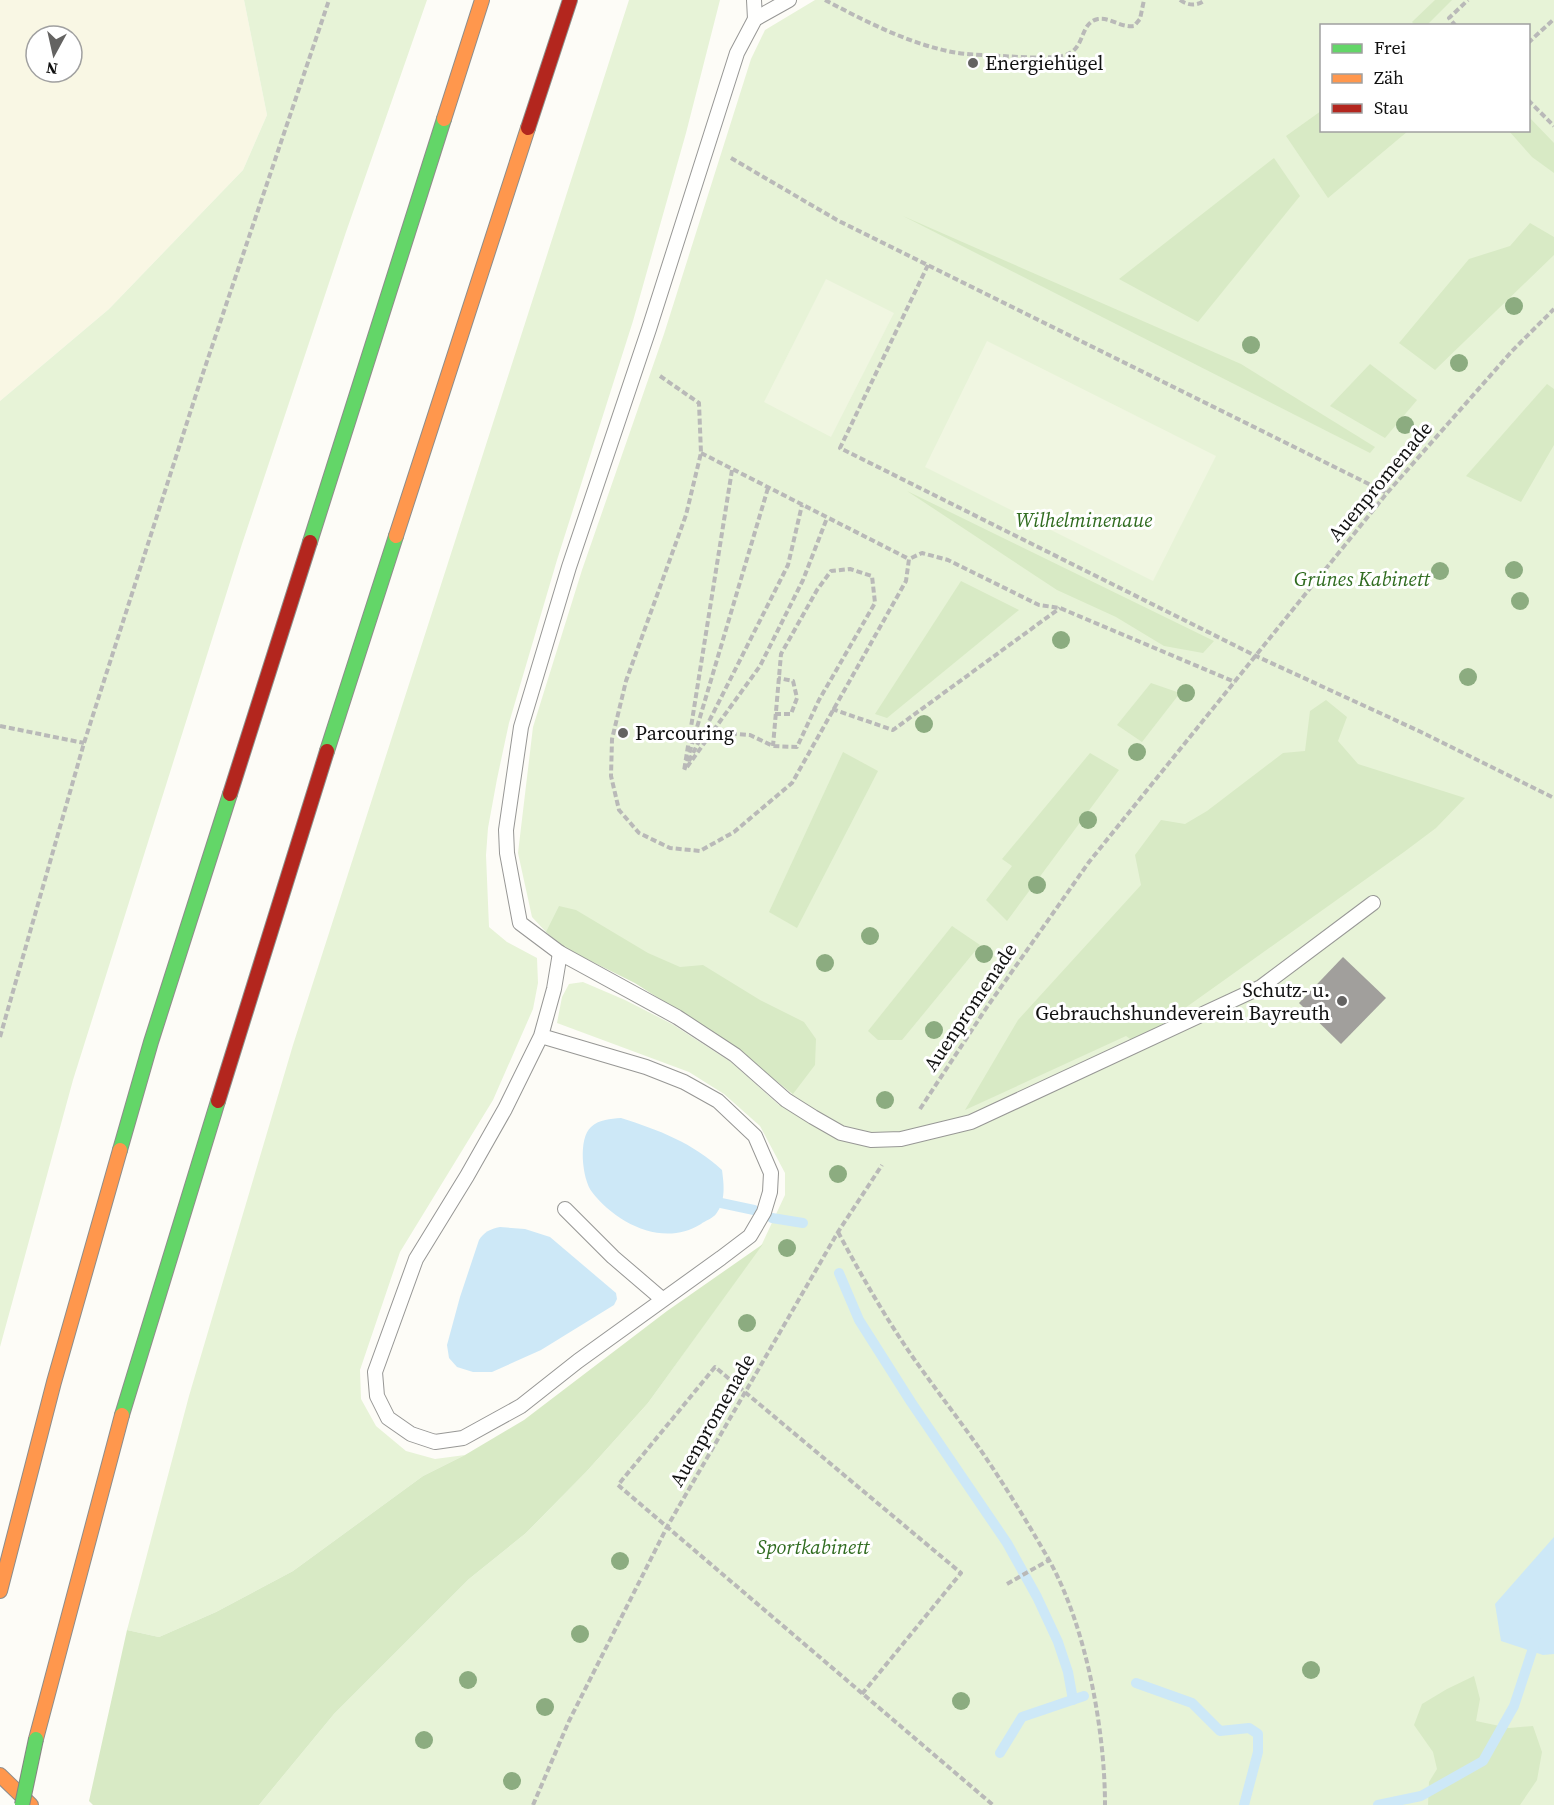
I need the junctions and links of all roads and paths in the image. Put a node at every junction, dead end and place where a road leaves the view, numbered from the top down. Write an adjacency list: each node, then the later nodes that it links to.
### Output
1 (329, 0): 36 (path)
2 (482, 0): 52 (main road)
3 (570, 0): 55 (main road, bridge)
4 (754, 0): 12 (lane)
5 (789, 0): 12 (lane)
6 (825, 0): 7 (path)
7 (1144, 0)
8 (1180, 0): 9 (path)
9 (1205, 0)
10 (1468, 0): 13 (path)
11 (1554, 19): 14 (path)
12 (755, 20): 17 (lane)
13 (1454, 24)
14 (1530, 41)
15 (1530, 102): 16 (path)
16 (1554, 126)
17 (709, 143): 18 (path); 20 (lane)
18 (928, 265): 24 (path); 29 (path)
19 (1554, 309): 24 (path, Auenpromenade)
20 (638, 361): 21 (path); 41 (lane)
21 (701, 453): 22 (path); 32 (path)
22 (732, 470): 23 (path); 38 (path)
23 (768, 488): 25 (path); 38 (path)
24 (1387, 492): 29 (path, Auenpromenade)
25 (802, 505): 26 (path); 38 (path)
26 (827, 518): 27 (path); 35 (path)
27 (909, 559): 28 (path); 32 (path)
28 (1060, 608): 31 (path); 32 (path)
29 (1256, 656): 31 (path, Auenpromenade); 39 (path)
30 (778, 678): 33 (path); 33 (path); 37 (path)
31 (1235, 682): 44 (path, Auenpromenade)
32 (832, 709)
33 (775, 714): 37 (path)
34 (0, 726): 36 (path)
35 (713, 732): 37 (path); 38 (path)
36 (84, 744): 42 (path)
37 (773, 746)
38 (684, 771)
39 (1554, 798)
40 (1373, 903): 44 (lane)
41 (560, 953): 43 (lane); 44 (lane)
42 (0, 1036)
43 (541, 1036): 47 (lane); 47 (lane)
44 (901, 1138): 46 (path, Auenpromenade)
45 (565, 1209): 47 (lane)
46 (838, 1232): 48 (path, Auenpromenade); 50 (path)
47 (662, 1299)
48 (745, 1393): 49 (path, Auenpromenade); 49 (path); 53 (path)
49 (667, 1527): 53 (path); 57 (path, Auenpromenade)
50 (1049, 1560): 51 (path); 59 (path)
51 (1006, 1584)
52 (0, 1591)
53 (862, 1694): 58 (path)
54 (0, 1775): 56 (main road)
55 (22, 1805)
56 (31, 1805)
57 (533, 1805)
58 (993, 1805)
59 (1105, 1805)

